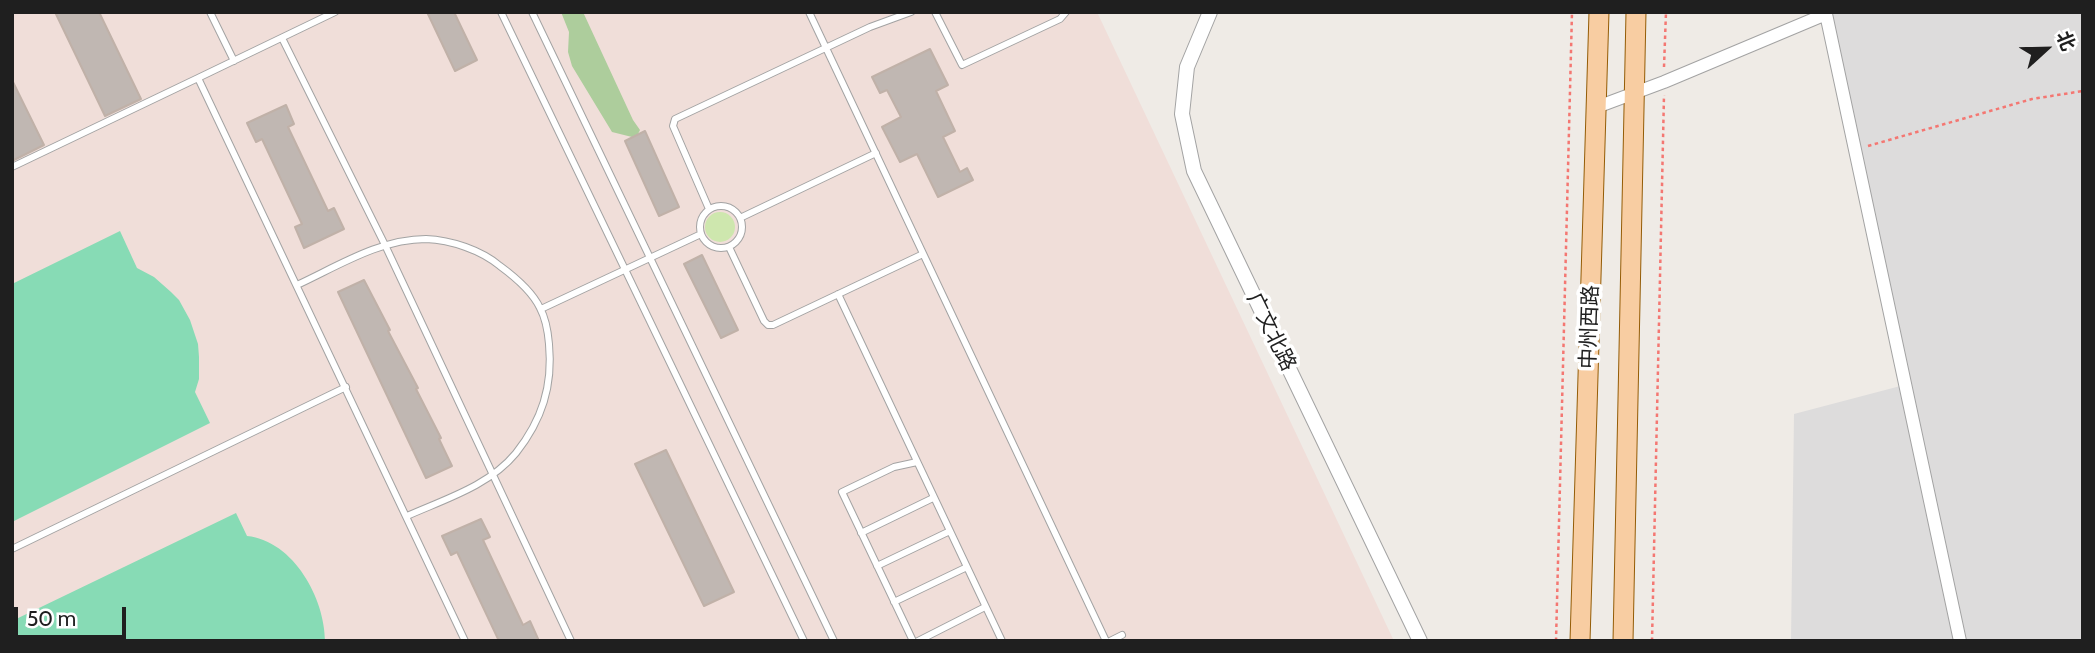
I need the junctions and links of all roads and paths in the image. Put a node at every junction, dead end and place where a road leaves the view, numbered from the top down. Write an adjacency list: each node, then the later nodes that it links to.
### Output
1 (210, 12): 17 (lane)
2 (335, 12): 15 (lane)
3 (501, 12): 33 (lane)
4 (532, 12): 32 (lane)
5 (809, 12): 16 (lane)
6 (911, 12): 16 (lane)
7 (928, 12): 14 (lane)
8 (1066, 12): 14 (lane)
9 (1210, 12): 58 (street, 广文北路)
10 (1572, 12): 59 (path)
11 (1599, 12): 22 (main road, 中州西路)
12 (1636, 12): 21 (main road, 中州西路)
13 (1665, 12): 19 (path)
14 (935, 13)
15 (282, 38): 17 (lane); 29 (lane)
16 (826, 48): 24 (lane); 26 (lane)
17 (234, 61): 18 (lane)
18 (198, 78): 25 (lane); 34 (lane)
19 (1664, 82): 21 (street); 23 (street); 62 (path)
20 (2083, 91): 23 (path)
21 (1634, 92): 22 (street); 61 (main road, 中州西路)
22 (1597, 107): 60 (main road, 中州西路)
23 (1855, 150): 63 (street)
24 (876, 153): 27 (lane); 31 (lane)
25 (12, 167)
26 (709, 209): 27 (lane); 28 (lane)
27 (740, 218): 30 (lane)
28 (701, 234): 30 (lane); 32 (lane)
29 (384, 244): 34 (lane); 36 (lane); 39 (lane)
30 (729, 247): 35 (lane)
31 (923, 254): 35 (lane); 57 (lane)
32 (650, 257): 33 (lane); 54 (lane)
33 (625, 268): 36 (lane); 53 (lane)
34 (297, 285): 37 (lane)
35 (838, 294): 38 (lane)
36 (541, 309): 39 (lane)
37 (346, 387): 41 (lane); 44 (lane)
38 (917, 462): 40 (lane); 43 (lane)
39 (493, 476): 41 (lane); 52 (lane)
40 (933, 498): 42 (lane); 43 (lane)
41 (407, 516): 51 (lane)
42 (950, 531): 45 (lane); 46 (lane)
43 (861, 533): 45 (lane)
44 (12, 549)
45 (877, 566): 47 (lane)
46 (967, 568): 47 (lane); 48 (lane)
47 (894, 602): 55 (lane)
48 (985, 607): 50 (lane); 56 (lane)
49 (1122, 635): 57 (lane)
50 (1000, 640)
51 (465, 641)
52 (571, 641)
53 (804, 641)
54 (834, 641)
55 (913, 641)
56 (918, 641)
57 (1108, 641)
58 (1420, 641)
59 (1556, 641)
60 (1580, 641)
61 (1623, 641)
62 (1652, 641)
63 (1960, 641)

